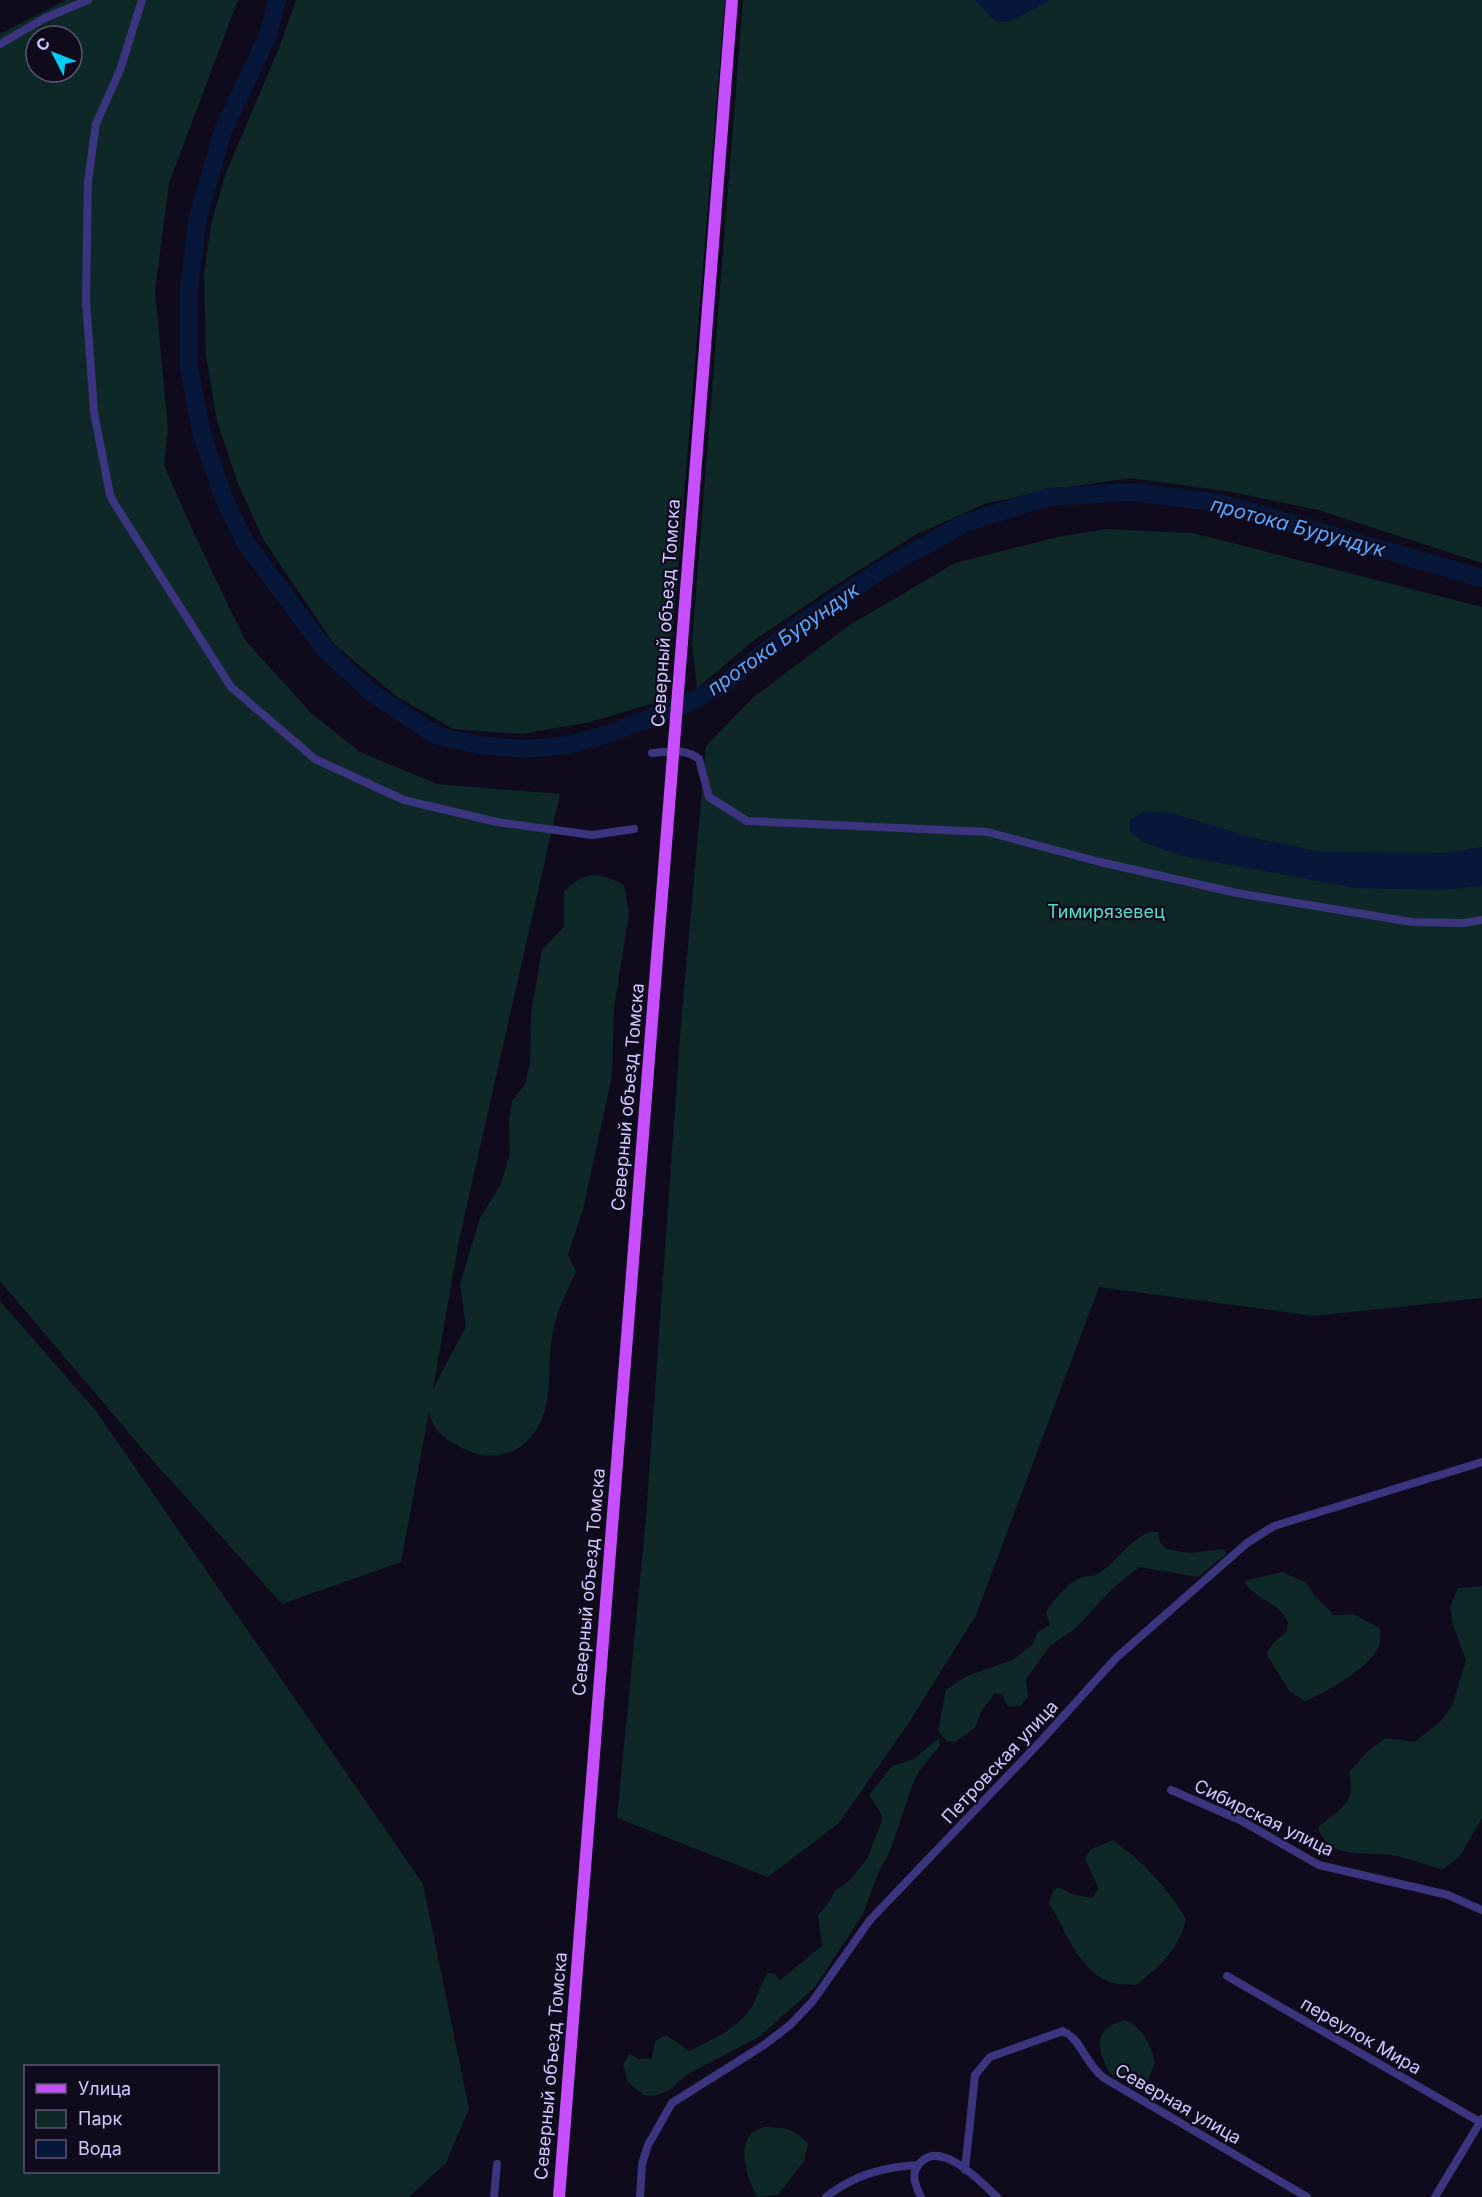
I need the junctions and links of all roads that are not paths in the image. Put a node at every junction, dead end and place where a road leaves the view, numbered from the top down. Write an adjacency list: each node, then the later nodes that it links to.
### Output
1 (88, 0): 4 (street)
2 (142, 0): 6 (street)
3 (732, 0): 17 (main road, Северный объезд Томска, bridge)
4 (0, 44)
5 (652, 753): 7 (street)
6 (634, 829)
7 (1482, 920)
8 (1482, 1462): 18 (street, Петровская улица)
9 (1171, 1791): 10 (street, Сибирская улица)
10 (1482, 1910)
11 (1227, 1976): 12 (street, переулок Мира)
12 (1481, 2120): 23 (street)
13 (497, 2164): 16 (street)
14 (918, 2165): 15 (street); 19 (street); 20 (street)
15 (965, 2170): 21 (street); 22 (street, Северная улица)
16 (495, 2197)
17 (559, 2197)
18 (640, 2197)
19 (825, 2197)
20 (921, 2197)
21 (997, 2197)
22 (1307, 2197)
23 (1435, 2197)

